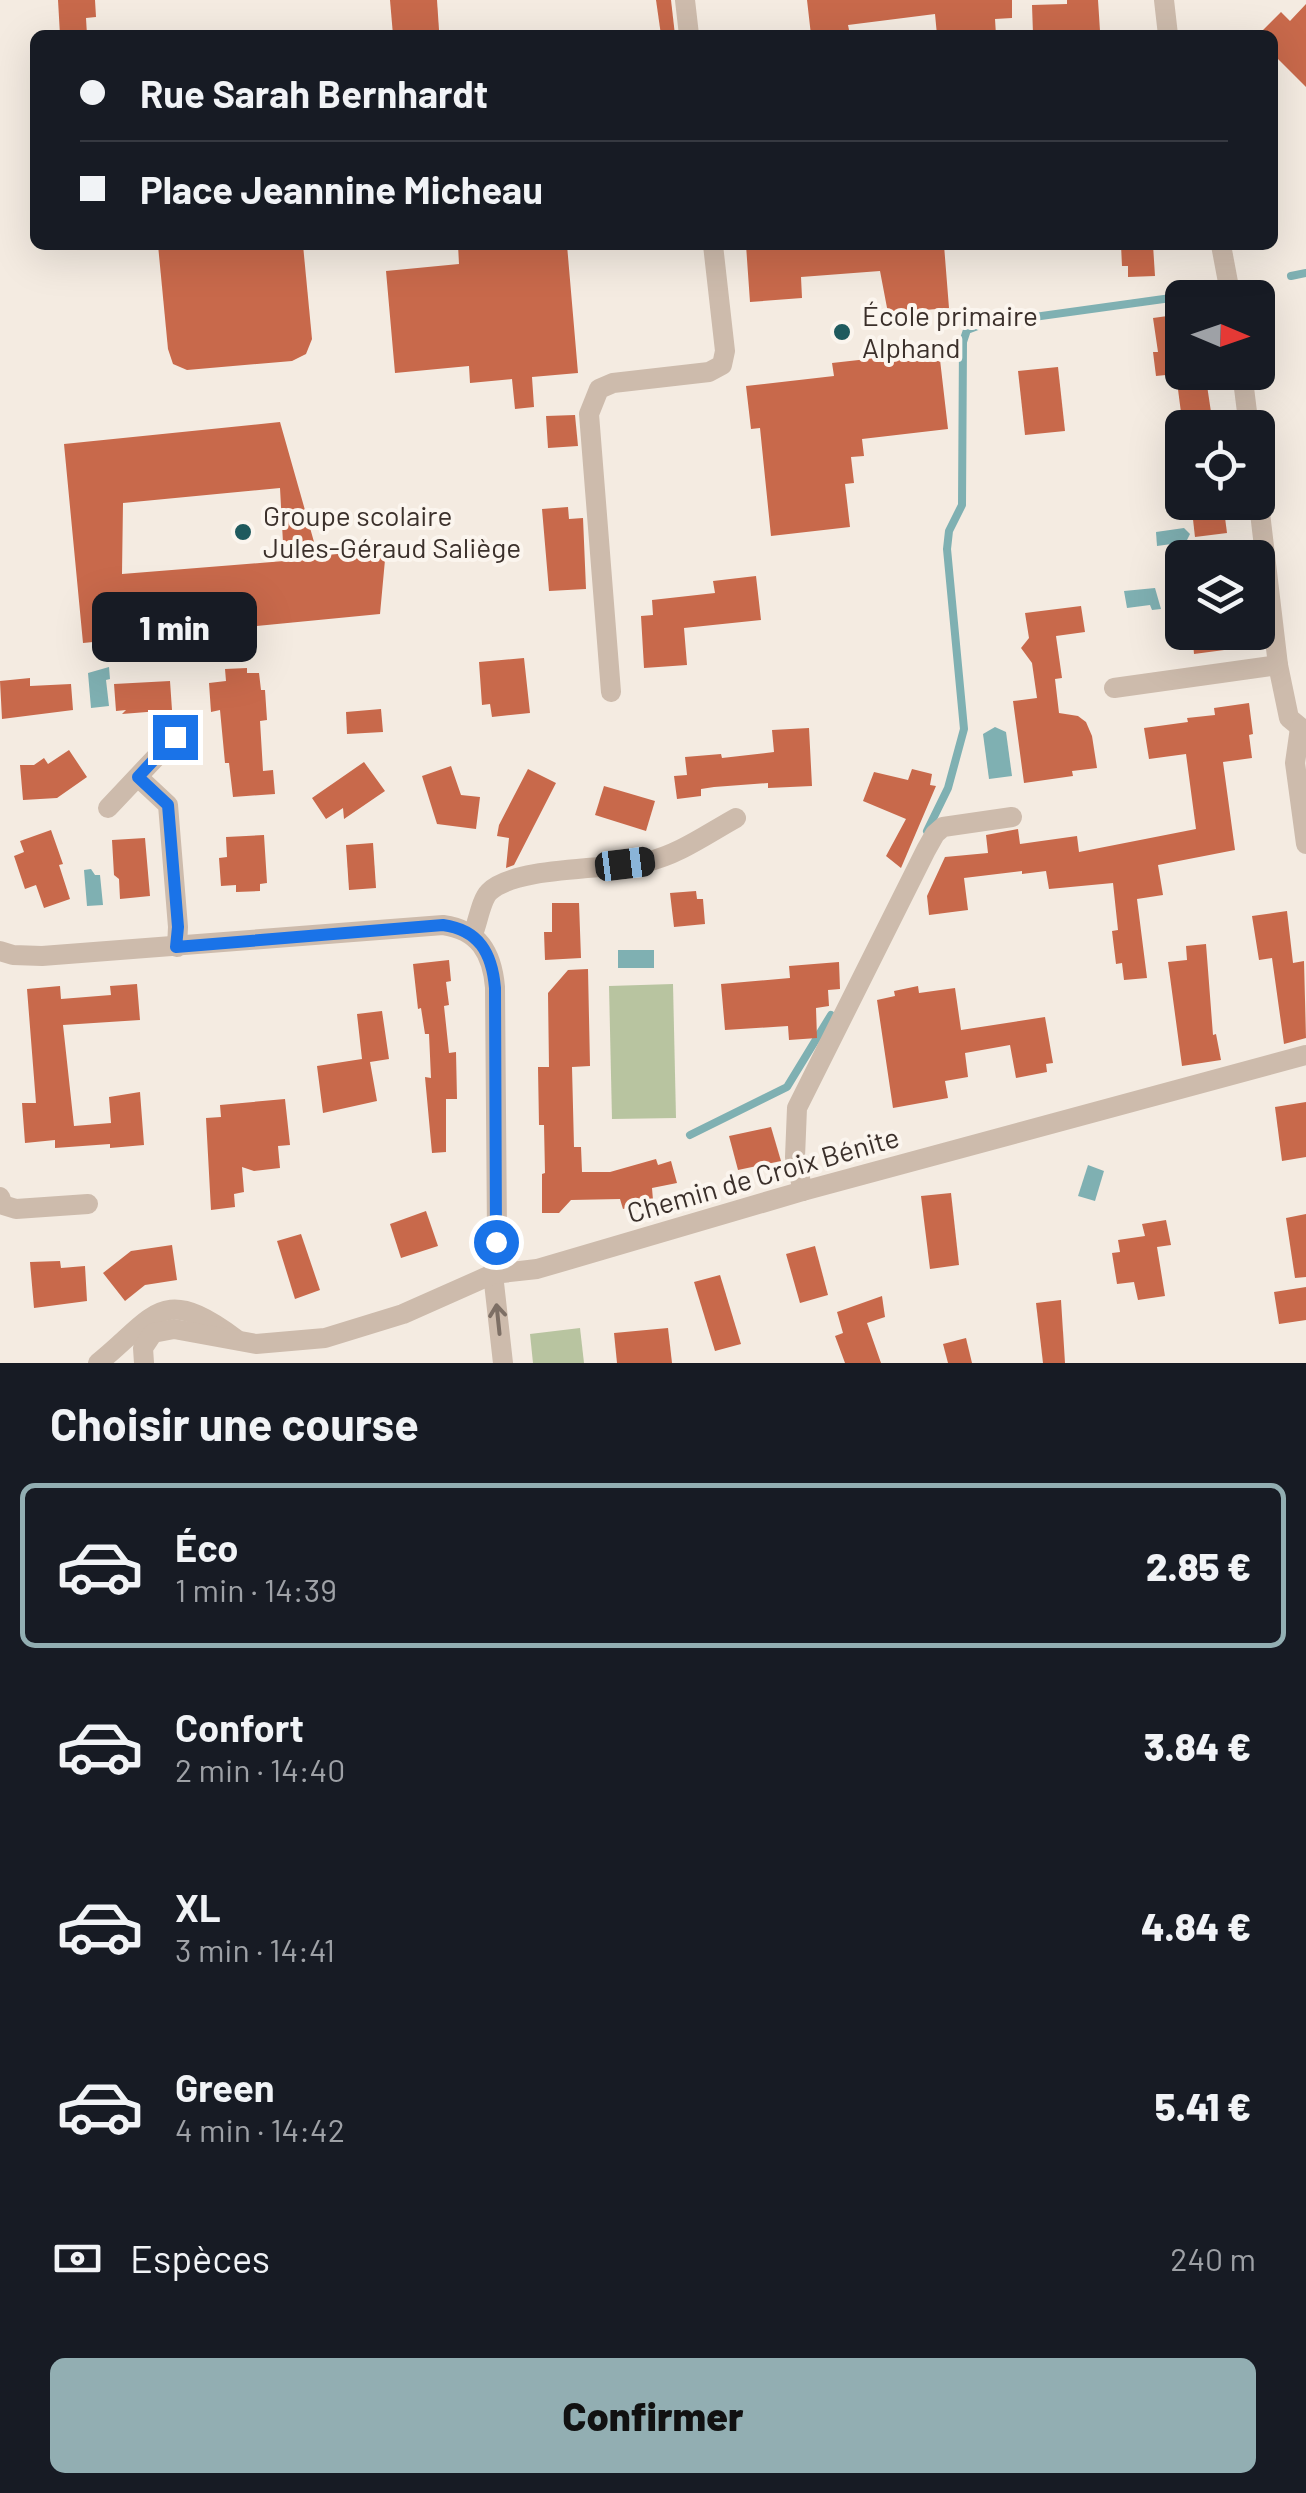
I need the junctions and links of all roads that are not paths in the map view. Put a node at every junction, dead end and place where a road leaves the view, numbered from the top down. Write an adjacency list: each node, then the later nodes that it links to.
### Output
1 (685, 0): 3 (street)
2 (1164, 0): 4 (street)
3 (688, 30)
4 (1167, 30)
5 (713, 250): 11 (street)
6 (1222, 250): 7 (street)
7 (1228, 280)
8 (1261, 520): 9 (street)
9 (1278, 665): 10 (street); 12 (street)
10 (1114, 688)
11 (611, 692)
12 (1303, 730): 18 (street)
13 (175, 737): 14 (street)
14 (138, 777): 15 (street); 20 (street)
15 (108, 808)
16 (1012, 817): 23 (street)
17 (736, 818): 19 (street)
18 (1306, 844)
19 (473, 934): 20 (street); 26 (street)
20 (176, 947): 21 (street)
21 (0, 951)
22 (1306, 1055): 23 (street, Chemin de Croix Bénite)
23 (803, 1191): 26 (street, Chemin de Croix Bénite)
24 (0, 1197): 25 (street)
25 (88, 1204)
26 (493, 1274): 27 (street, Chemin de Croix Bénite); 30 (street, one-way to 26)
27 (237, 1340): 28 (street); 29 (street, Chemin de Croix Bénite)
28 (98, 1363)
29 (144, 1363)
30 (503, 1363)

